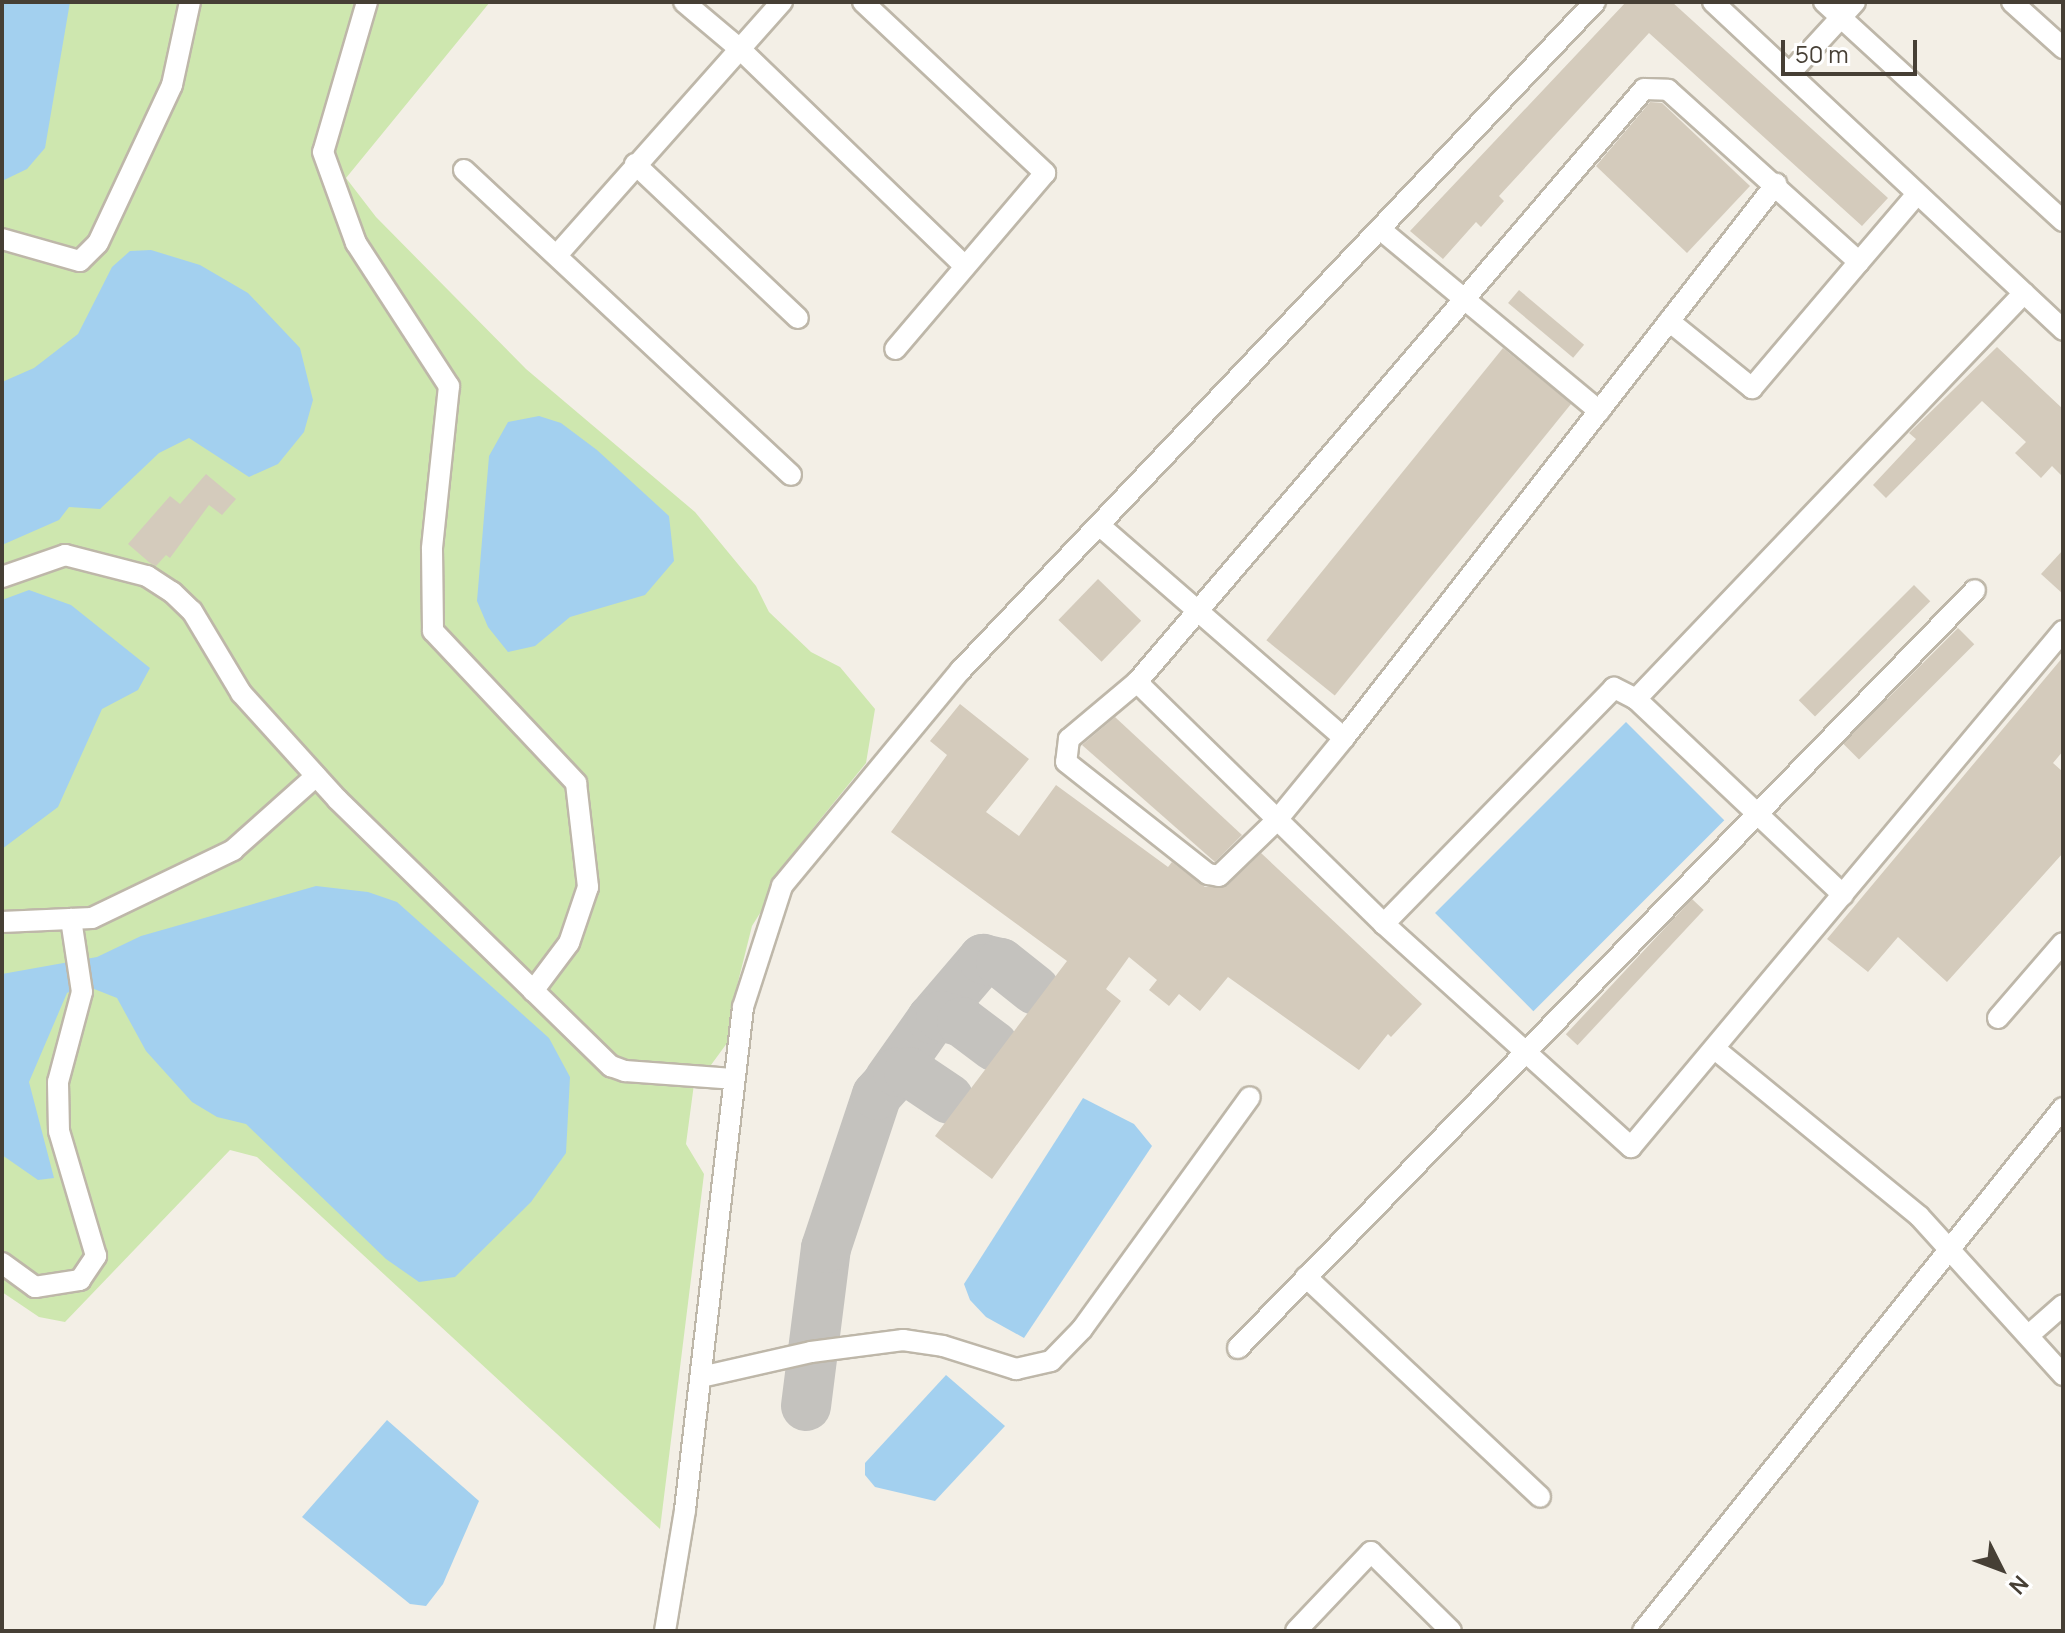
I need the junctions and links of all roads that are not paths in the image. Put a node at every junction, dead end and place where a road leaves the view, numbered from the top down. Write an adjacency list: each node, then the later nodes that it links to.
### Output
1 (190, 2): 21 (street)
2 (367, 2): 49 (street)
3 (684, 2): 13 (street)
4 (782, 2): 13 (street)
5 (863, 2): 24 (street)
6 (1595, 2): 20 (street)
7 (1713, 2): 14 (street)
8 (1824, 2): 11 (street)
9 (1855, 2): 11 (street)
10 (2012, 2): 12 (street)
11 (1841, 17): 14 (street); 19 (street)
12 (2063, 48)
13 (741, 50): 15 (street); 24 (street)
14 (1790, 73): 18 (street)
15 (635, 164): 22 (street); 27 (street)
16 (464, 170): 22 (street)
17 (1776, 184): 23 (street); 26 (street); 28 (street)
18 (1917, 194): 23 (street); 25 (street)
19 (2063, 221)
20 (1380, 229): 26 (street); 33 (street)
21 (2, 239)
22 (557, 255): 32 (street)
23 (1859, 262): 28 (street)
24 (965, 266): 30 (street)
25 (2024, 293): 29 (street); 39 (street)
26 (1464, 301): 31 (street); 36 (street)
27 (798, 318)
28 (1669, 321): 31 (street)
29 (2063, 330)
30 (895, 349)
31 (1599, 411): 40 (street)
32 (791, 475)
33 (1099, 525): 36 (street); 53 (street)
34 (2, 577): 41 (street)
35 (1975, 590): 42 (street)
36 (1199, 611): 38 (street); 40 (street)
37 (2063, 631): 44 (street)
38 (1137, 682): 43 (street); 43 (street)
39 (1636, 699): 42 (street); 47 (street)
40 (1344, 738): 43 (street)
41 (316, 776): 45 (street); 49 (street)
42 (1756, 815): 44 (street); 52 (street)
43 (1277, 820): 47 (street)
44 (1843, 895): 51 (street)
45 (71, 919): 46 (street); 57 (street)
46 (2, 922)
47 (1384, 924): 52 (street)
48 (2063, 943): 50 (street)
49 (533, 991): 53 (street)
50 (1998, 1018)
51 (1715, 1049): 52 (street); 56 (street)
52 (1524, 1050): 58 (street)
53 (733, 1079): 63 (street)
54 (1250, 1097): 63 (street)
55 (2063, 1108): 56 (street)
56 (1951, 1247): 60 (street); 68 (street)
57 (2, 1263)
58 (1306, 1277): 61 (street); 64 (street)
59 (2063, 1305): 60 (street)
60 (2029, 1335): 62 (street)
61 (1238, 1348)
62 (2063, 1375)
63 (701, 1377): 65 (street)
64 (1540, 1497)
65 (665, 1631)
66 (1296, 1631): 67 (street)
67 (1451, 1631)
68 (1643, 1631)

